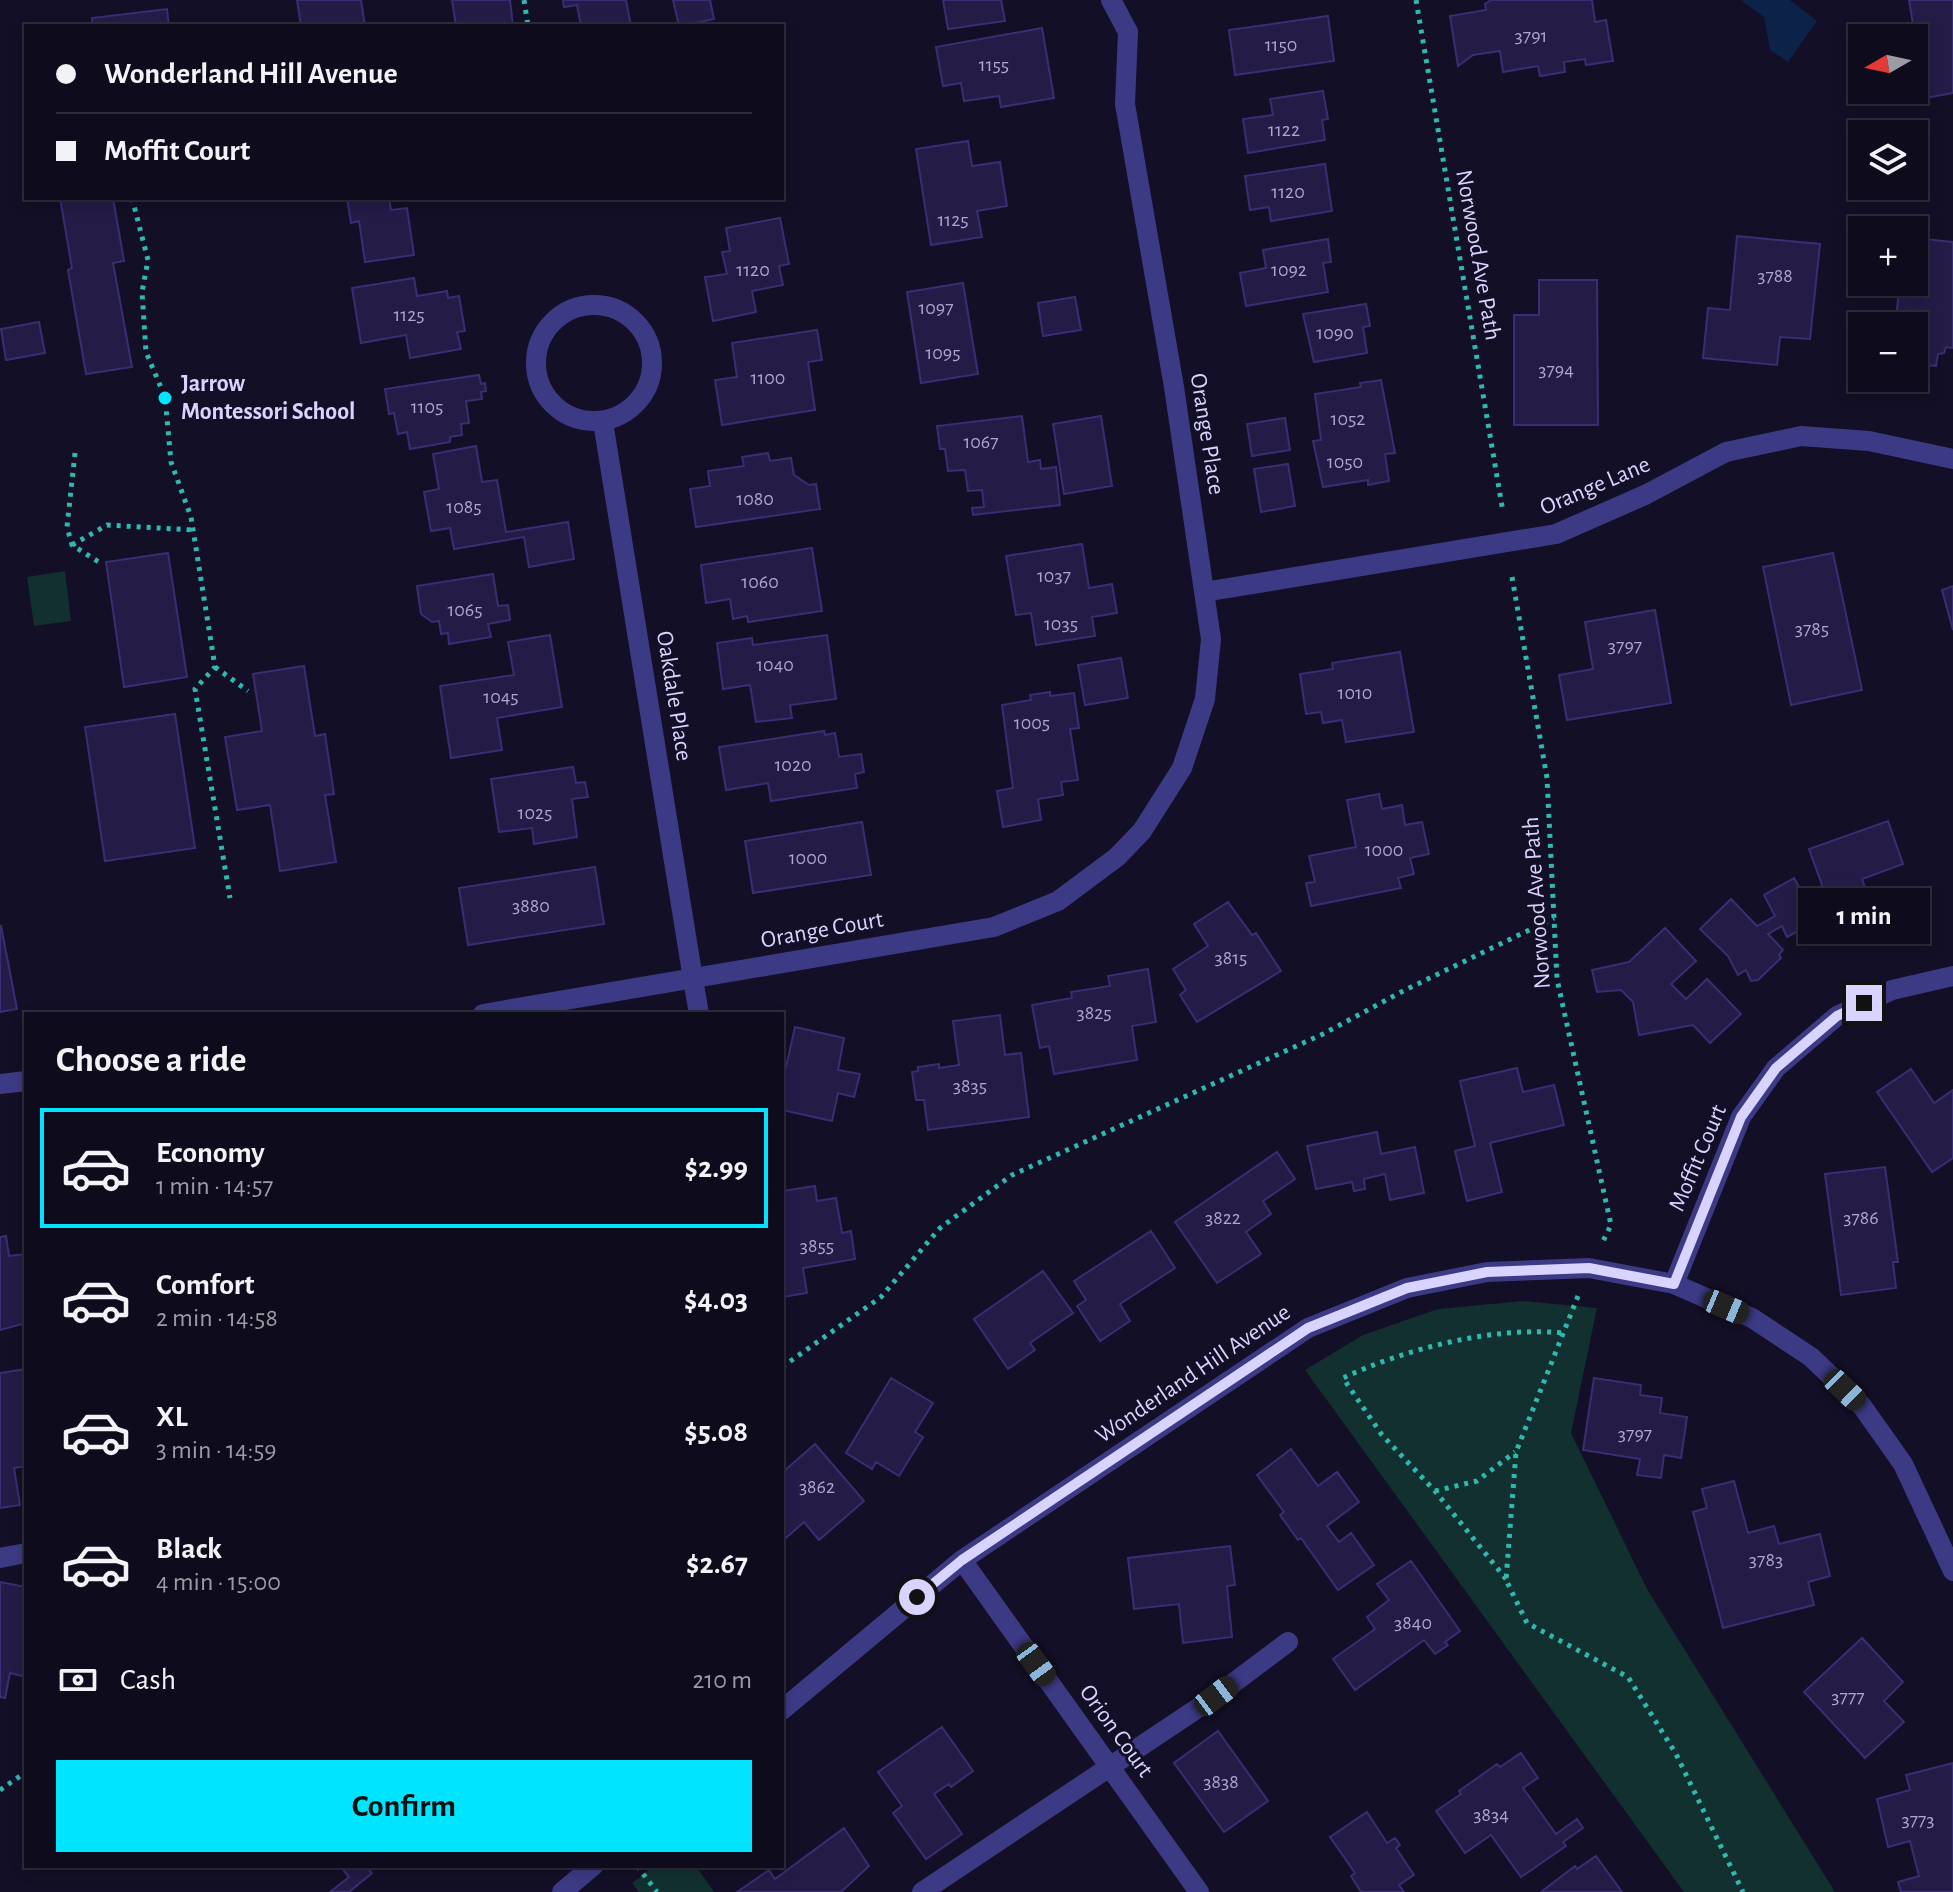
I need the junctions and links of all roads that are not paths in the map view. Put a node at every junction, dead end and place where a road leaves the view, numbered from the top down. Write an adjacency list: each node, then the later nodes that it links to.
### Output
1 (1111, 0): 4 (street, Orange Place)
2 (603, 422): 2 (street); 7 (street, Oakdale Place)
3 (1953, 459): 4 (street, Orange Lane)
4 (1204, 592): 5 (street, Orange Place)
5 (1142, 831): 7 (street, Orange Court)
6 (1953, 976): 12 (street, Moffit Court)
7 (693, 979): 8 (street, Orange Court); 9 (street, Oakdale Place)
8 (495, 1012)
9 (699, 1012)
10 (24, 1081): 11 (street)
11 (0, 1084)
12 (1674, 1284): 15 (street, Wonderland Hill Avenue); 16 (street, Wonderland Hill Avenue)
13 (24, 1553): 14 (street)
14 (0, 1558)
15 (962, 1560): 18 (street, Wonderland Hill Avenue); 19 (street, Orion Court)
16 (1953, 1571)
17 (1288, 1642): 19 (street)
18 (784, 1708)
19 (1110, 1767): 22 (street); 23 (street, Orion Court)
20 (591, 1868): 21 (street)
21 (562, 1892)
22 (922, 1892)
23 (1199, 1892)

